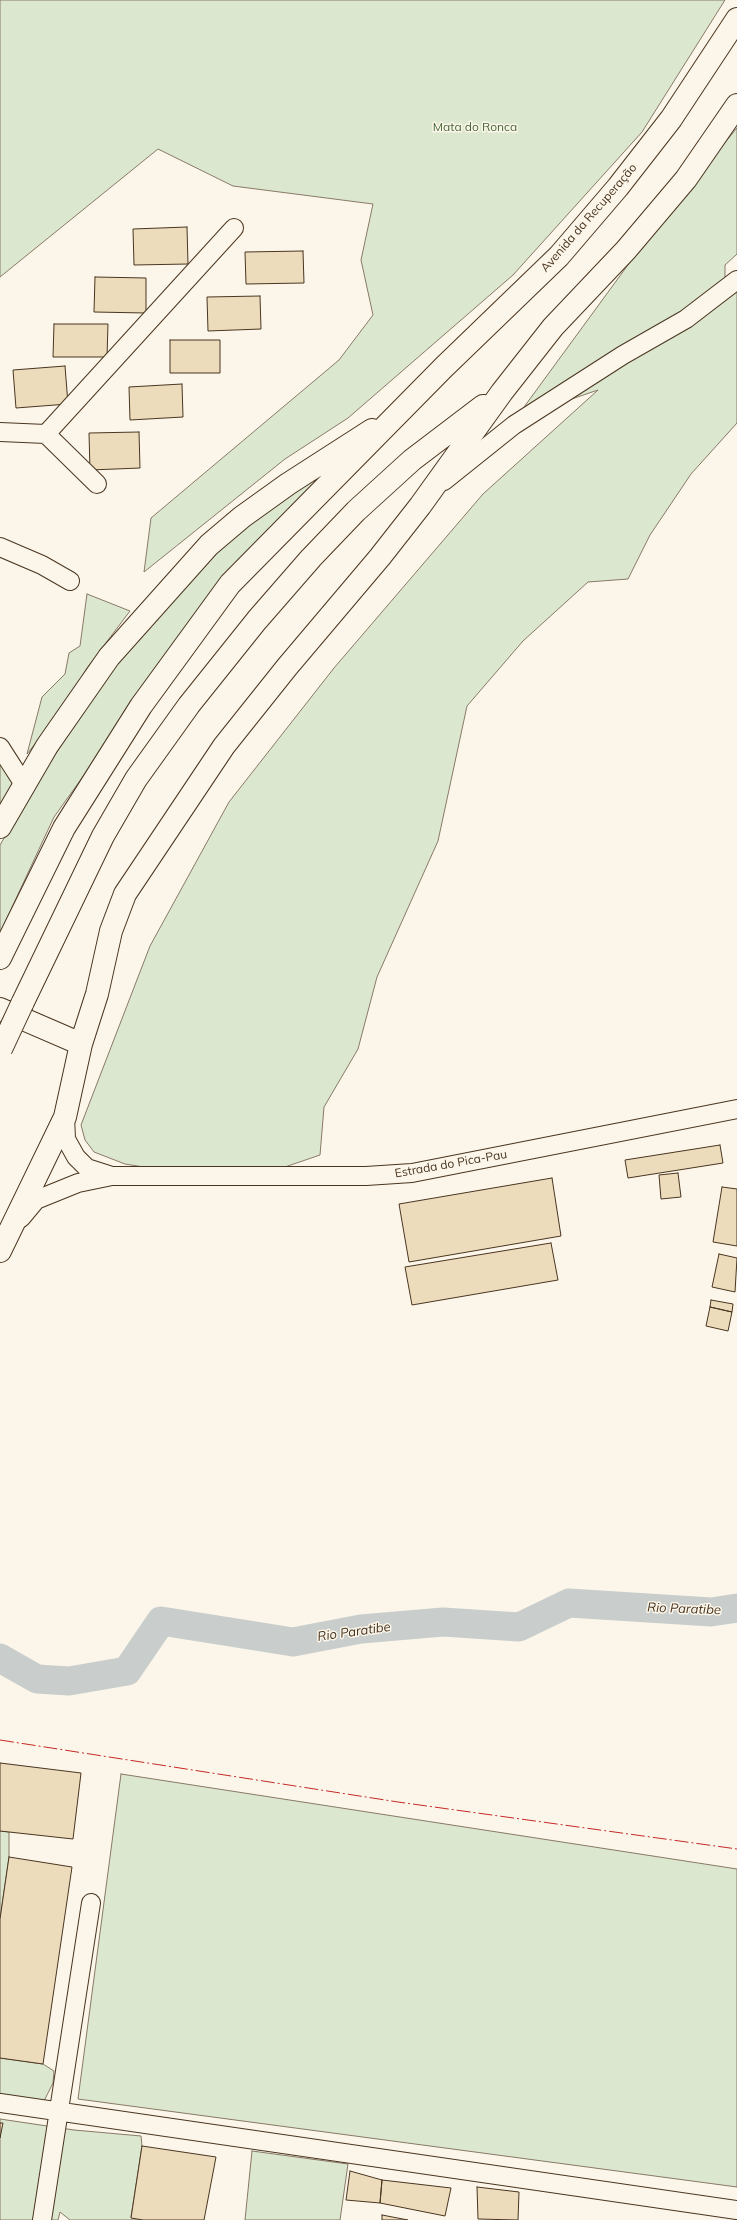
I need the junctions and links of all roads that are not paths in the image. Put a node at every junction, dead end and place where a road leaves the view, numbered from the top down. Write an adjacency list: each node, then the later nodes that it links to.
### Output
1 (737, 19): 6 (highway, Avenida da Recuperação)
2 (737, 105): 5 (highway)
3 (234, 228): 8 (street)
4 (737, 280): 10 (street)
5 (502, 392): 10 (highway); 19 (highway, bridge)
6 (401, 413): 14 (highway); 16 (highway)
7 (0, 432): 8 (street)
8 (46, 434): 9 (street)
9 (97, 484)
10 (420, 506): 18 (highway)
11 (0, 547): 12 (street)
12 (70, 581)
13 (0, 747): 14 (street)
14 (25, 786): 15 (highway)
15 (0, 827)
16 (0, 958)
17 (0, 1008): 18 (highway)
18 (81, 1044): 21 (highway)
19 (1, 1052)
20 (737, 1109): 22 (street, Estrada do Pica-Pau)
21 (65, 1117): 22 (street, Estrada do Pica-Pau); 23 (highway)
22 (112, 1176): 23 (street, Estrada do Pica-Pau)
23 (4, 1242)
24 (91, 1903): 26 (street)
25 (0, 2103): 26 (street)
26 (57, 2111): 27 (street); 28 (street)
27 (737, 2210)
28 (42, 2220)

